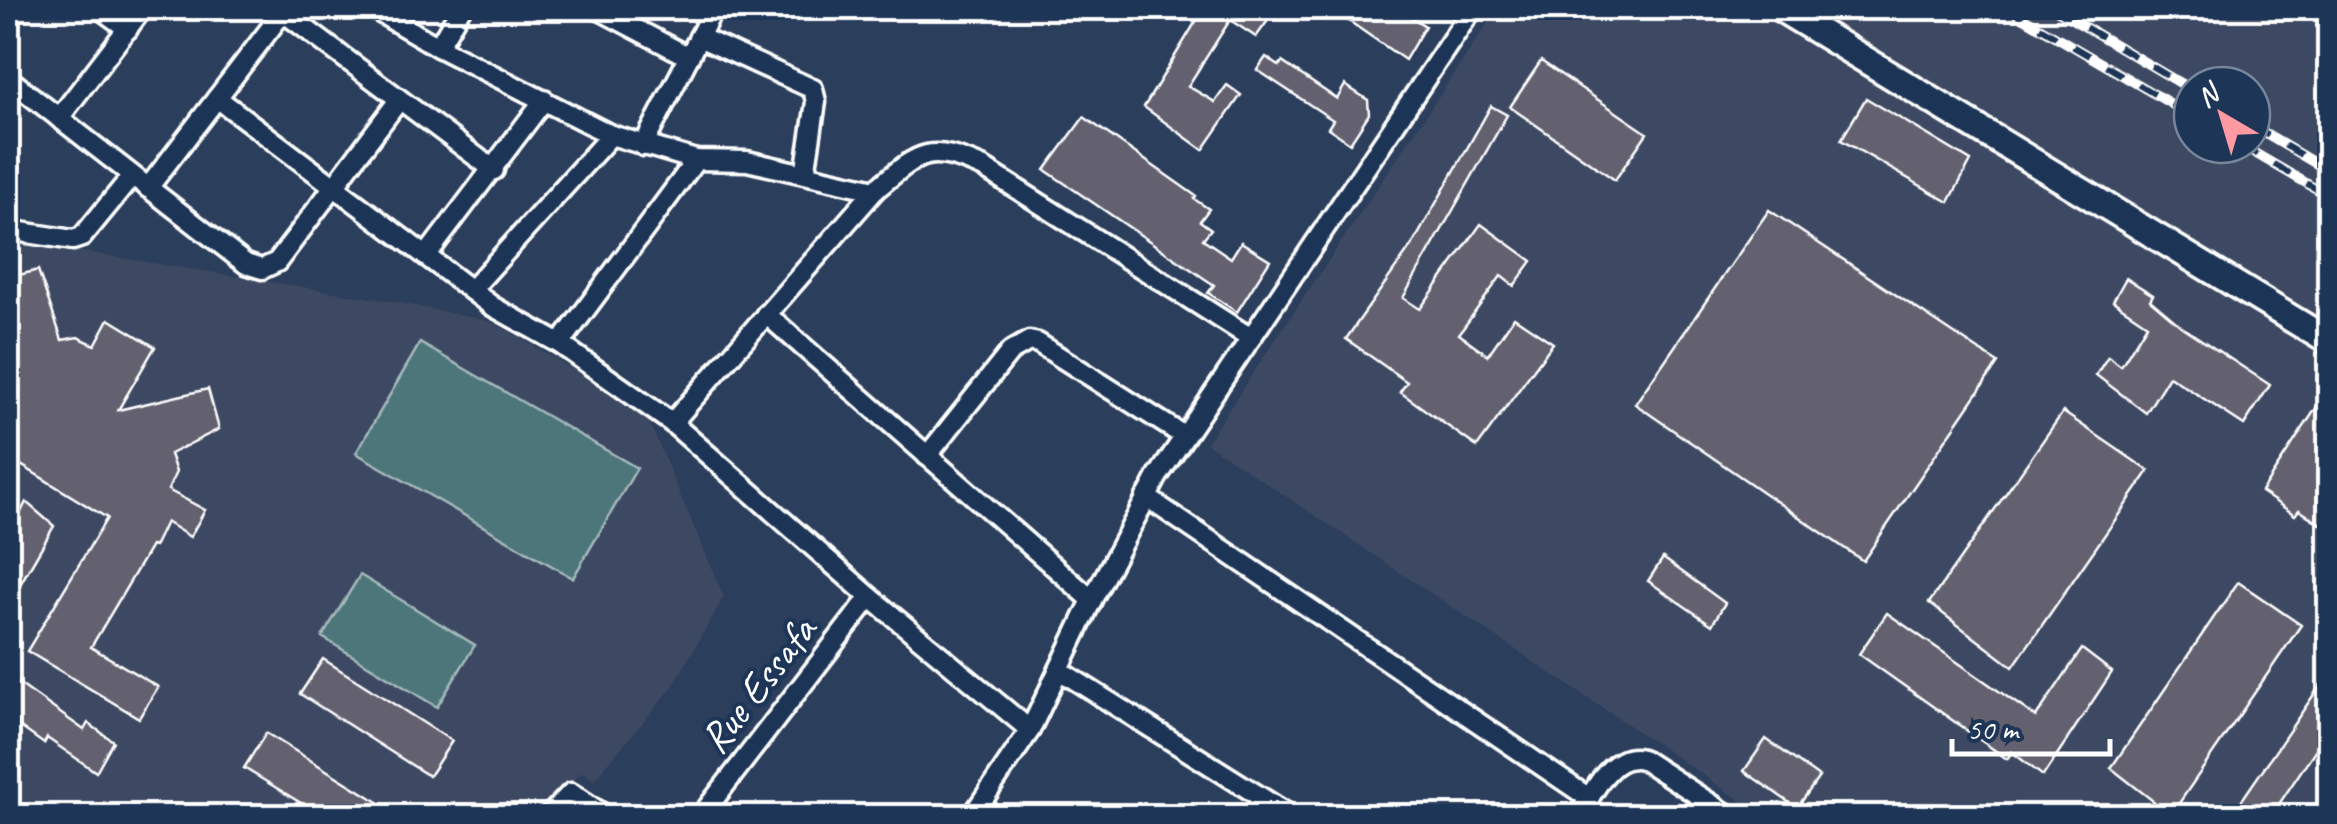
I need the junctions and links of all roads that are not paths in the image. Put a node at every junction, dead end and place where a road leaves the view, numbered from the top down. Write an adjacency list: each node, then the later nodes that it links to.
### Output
1 (100, 8): 10 (street)
2 (144, 8): 10 (street)
3 (372, 8): 12 (street)
4 (460, 8): 12 (street)
5 (596, 8): 13 (street)
6 (714, 8): 11 (street)
7 (1473, 8): 32 (street)
8 (1780, 8): 33 (main road)
9 (282, 9): 15 (street); 16 (street)
10 (128, 28): 18 (street)
11 (699, 38): 13 (street); 23 (street)
12 (438, 47): 17 (street)
13 (690, 57): 20 (street)
14 (8, 78): 18 (street)
15 (217, 98): 25 (street); 26 (street)
16 (399, 100): 22 (street); 25 (street)
17 (544, 100): 19 (street); 22 (street)
18 (59, 118): 24 (street)
19 (611, 135): 20 (street); 30 (street)
20 (643, 146): 21 (street)
21 (696, 160): 23 (street); 34 (street)
22 (494, 170): 29 (street)
23 (804, 174): 27 (street)
24 (132, 176): 26 (street); 28 (street)
25 (334, 187): 26 (street); 29 (street)
26 (148, 188)
27 (875, 190): 31 (street); 32 (street)
28 (10, 229)
29 (426, 256): 30 (street)
30 (471, 290): 34 (street)
31 (766, 314): 35 (street); 37 (street)
32 (1251, 338): 36 (street)
33 (2330, 342)
34 (560, 344): 35 (street)
35 (672, 423): 39 (street)
36 (1184, 436): 37 (street); 38 (street)
37 (927, 456): 40 (street)
38 (1146, 496): 40 (street); 43 (street)
39 (870, 597): 42 (street); 46 (street, Rue Essafa)
40 (1092, 600): 41 (street)
41 (1059, 670): 42 (street); 48 (street)
42 (1030, 730): 47 (street)
43 (1589, 798): 49 (street); 50 (street)
44 (550, 816): 45 (street)
45 (606, 816)
46 (701, 816)
47 (972, 816)
48 (1291, 816)
49 (1579, 816)
50 (1730, 816)

